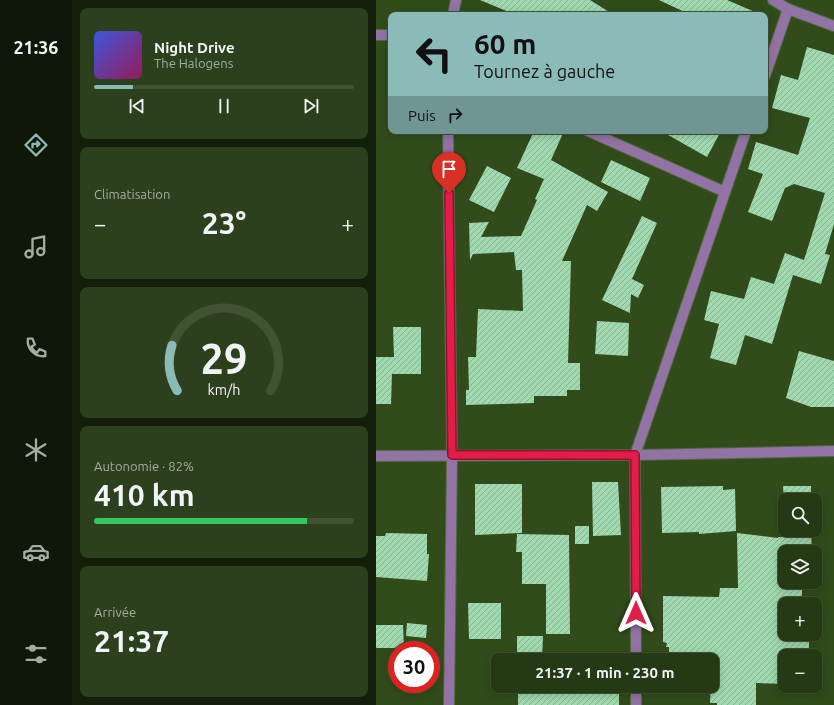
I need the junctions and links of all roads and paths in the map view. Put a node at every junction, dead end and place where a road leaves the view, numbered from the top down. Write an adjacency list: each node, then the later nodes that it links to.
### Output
1 (456, 0): 4 (street)
2 (773, 0): 3 (street)
3 (788, 9): 5 (street); 8 (street)
4 (454, 12)
5 (834, 26)
6 (376, 35): 7 (street)
7 (388, 35)
8 (768, 67)
9 (448, 134): 14 (street)
10 (595, 134): 12 (street)
11 (745, 134): 12 (street)
12 (725, 192): 15 (street)
13 (834, 451): 15 (street)
14 (452, 455): 15 (street); 16 (street); 19 (street)
15 (635, 455): 17 (street)
16 (376, 456)
17 (636, 653)
18 (636, 693): 20 (street)
19 (449, 705)
20 (636, 705)

